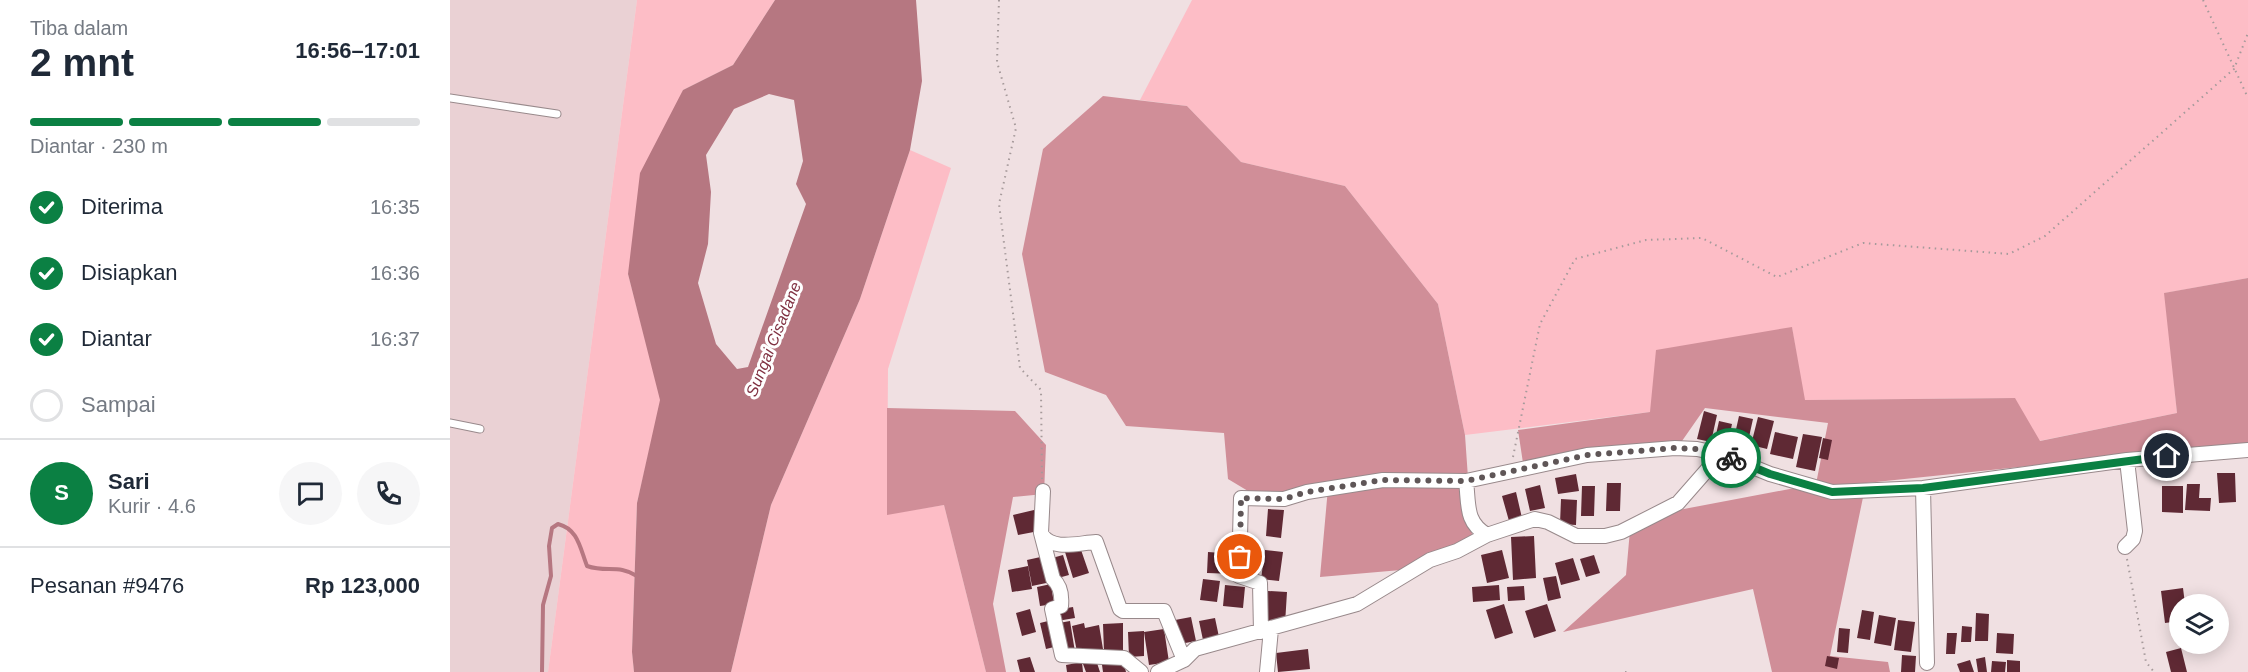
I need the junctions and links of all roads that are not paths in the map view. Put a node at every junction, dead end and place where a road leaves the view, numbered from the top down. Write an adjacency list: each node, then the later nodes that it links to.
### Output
1 (450, 98): 2 (lane)
2 (557, 114)
3 (450, 423): 4 (lane)
4 (480, 429)
5 (2248, 450): 7 (street)
6 (1721, 454): 8 (street); 9 (street); 12 (street)
7 (2127, 460): 9 (street); 13 (street)
8 (1466, 481): 12 (street); 14 (street)
9 (1923, 488): 16 (street)
10 (1042, 490): 11 (street)
11 (1041, 533): 15 (street); 17 (street)
12 (1487, 535): 14 (street)
13 (2125, 547)
14 (1266, 631): 15 (street); 19 (street)
15 (1184, 660): 18 (street)
16 (1927, 663)
17 (1141, 672)
18 (1158, 672)
19 (1267, 672)

